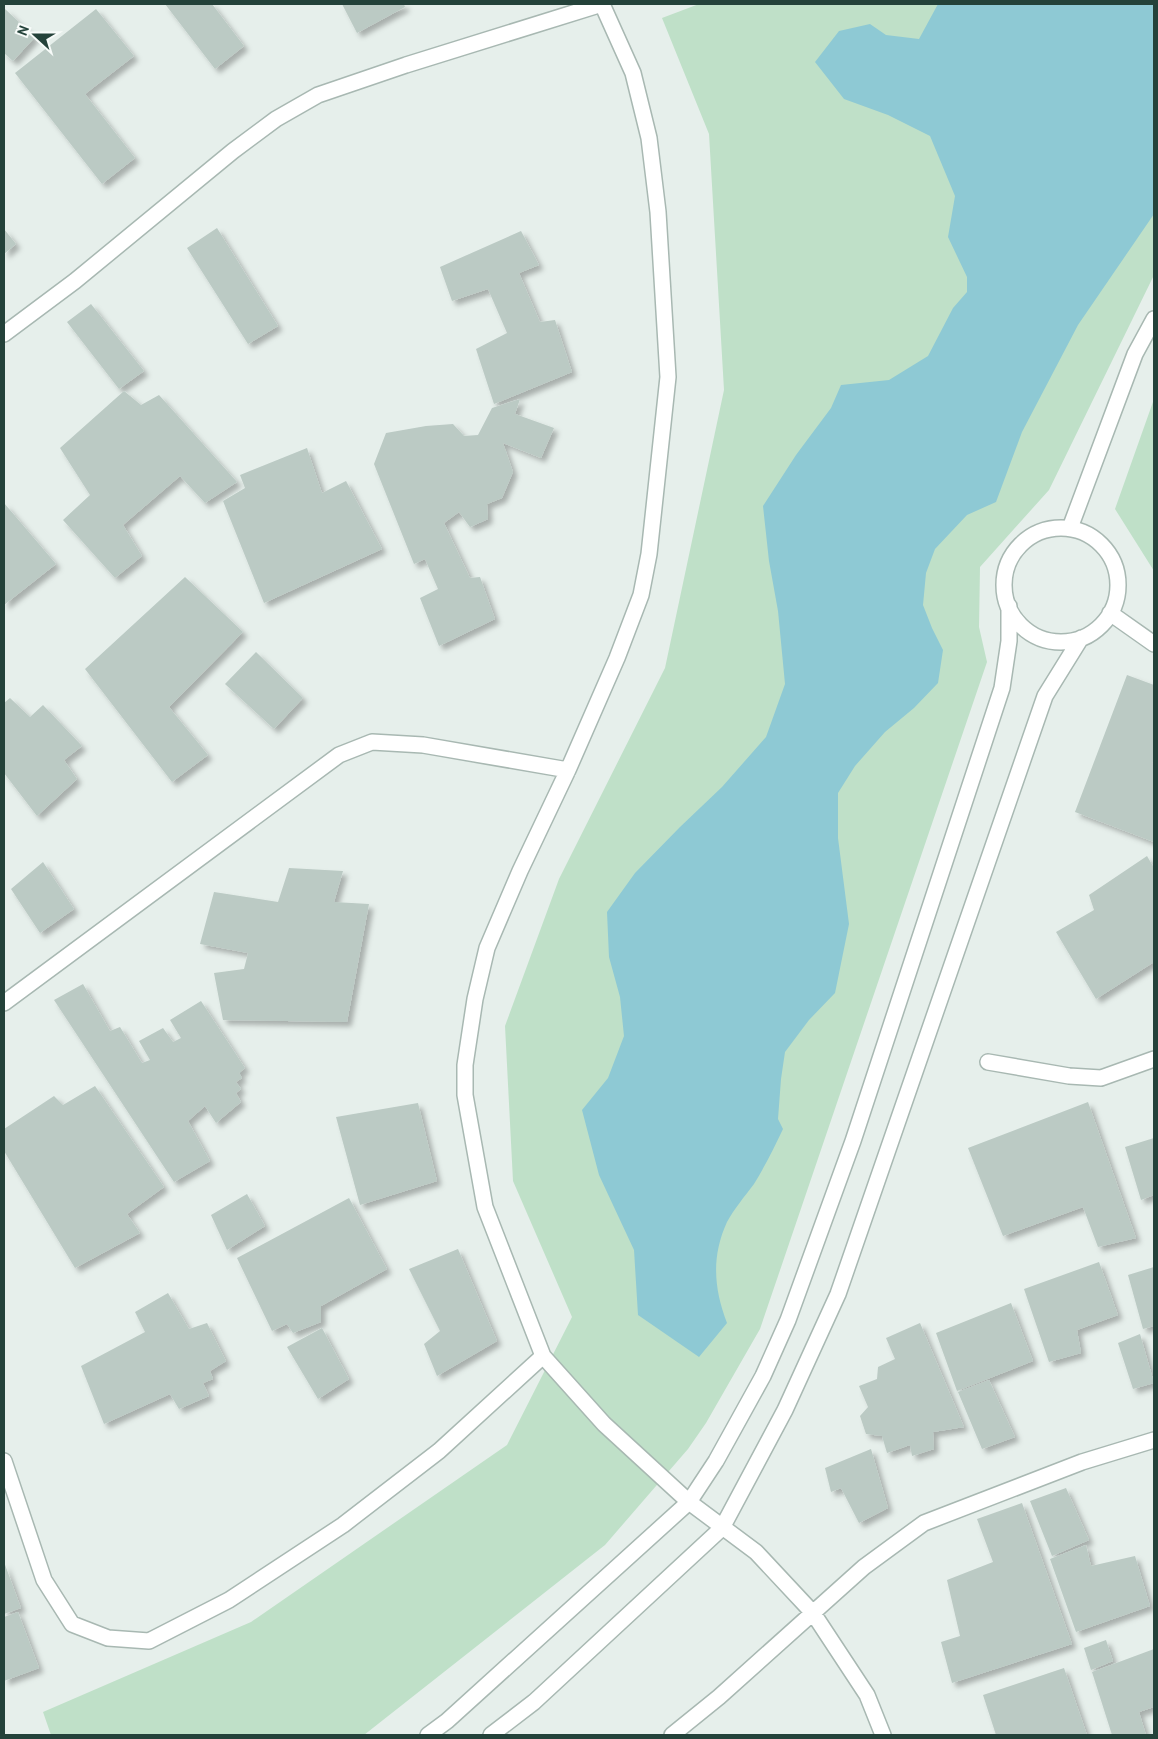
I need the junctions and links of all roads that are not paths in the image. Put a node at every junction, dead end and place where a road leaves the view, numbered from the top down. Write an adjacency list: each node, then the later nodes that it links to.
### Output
1 (602, 4): 3 (street); 9 (street)
2 (1154, 319): 4 (street)
3 (4, 334)
4 (1070, 528): 5 (street); 6 (street)
5 (1009, 606): 7 (street); 16 (street)
6 (1110, 613): 7 (street); 8 (street)
7 (1081, 638): 17 (street)
8 (1154, 644)
9 (568, 770): 10 (street); 13 (street)
10 (4, 1003)
11 (1154, 1059): 12 (street)
12 (988, 1062)
13 (543, 1356): 15 (street); 16 (street)
14 (1154, 1440): 18 (street)
15 (4, 1461)
16 (689, 1502): 17 (street); 19 (street)
17 (722, 1528): 18 (street); 20 (street)
18 (813, 1613): 21 (street); 22 (street)
19 (428, 1735)
20 (491, 1735)
21 (672, 1735)
22 (883, 1735)

